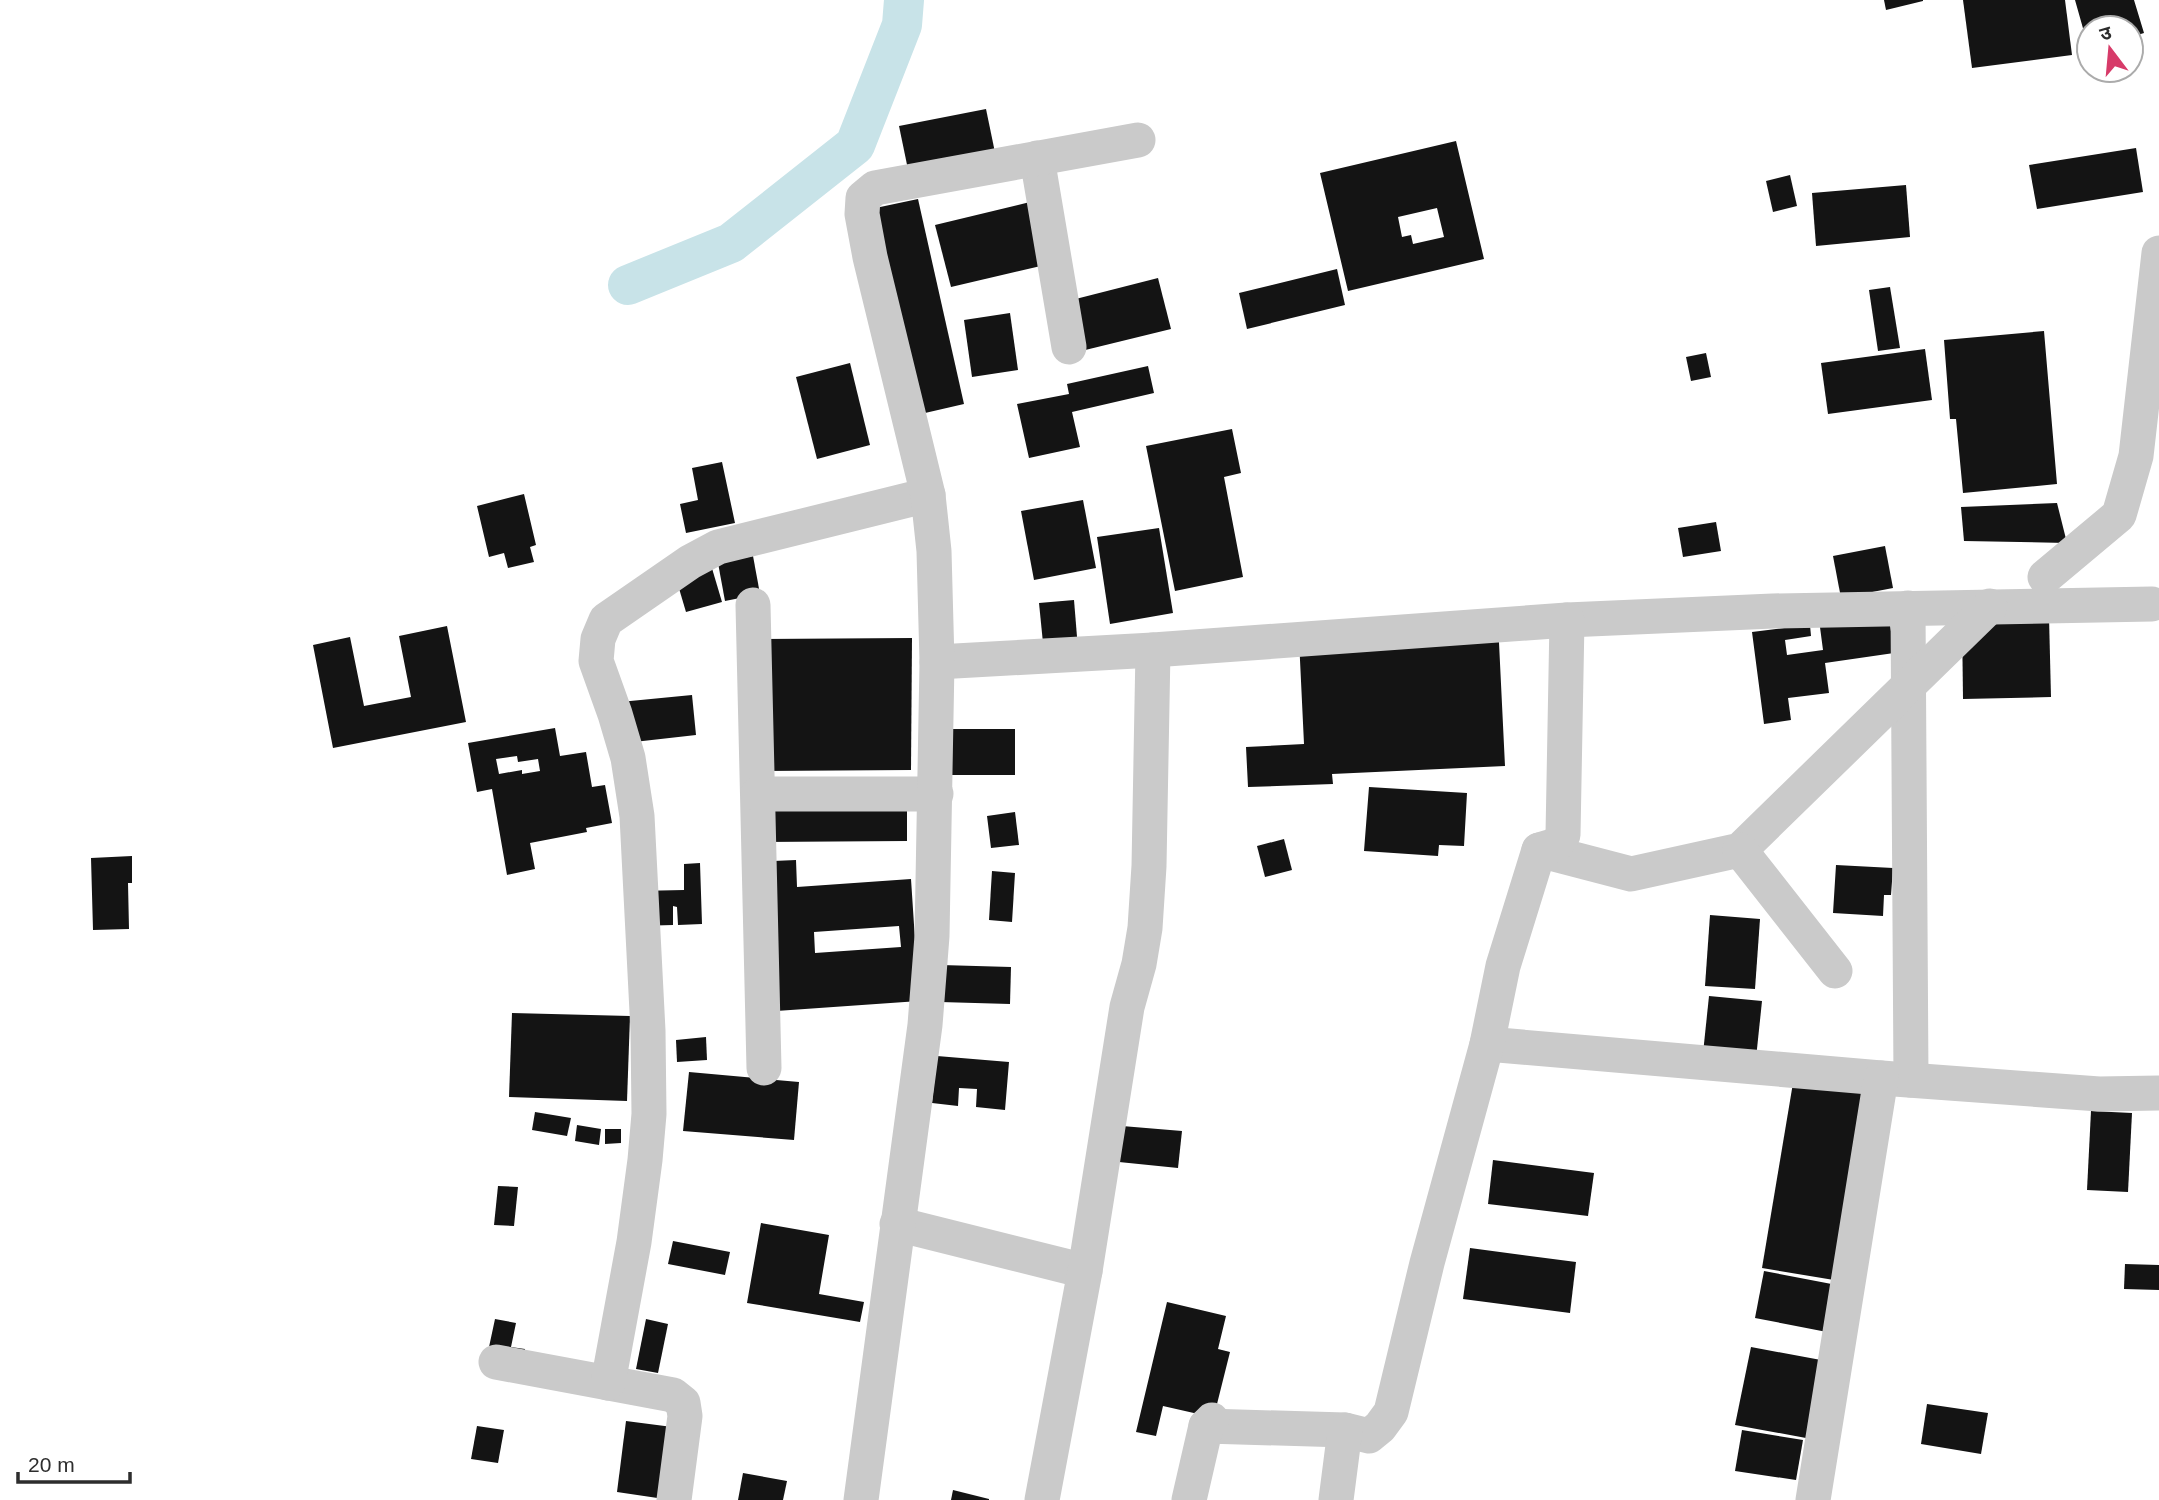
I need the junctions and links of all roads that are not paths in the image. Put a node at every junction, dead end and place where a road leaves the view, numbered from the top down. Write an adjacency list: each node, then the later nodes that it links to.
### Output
1 (1138, 140): 2 (street)
2 (1037, 158): 4 (street); 5 (street)
3 (2159, 253): 6 (street)
4 (1069, 347)
5 (928, 495): 13 (street); 27 (street)
6 (2045, 577)
7 (2152, 604): 9 (street)
8 (753, 605): 15 (street)
9 (1990, 606): 10 (street); 14 (street)
10 (1908, 608): 11 (street); 14 (street)
11 (1567, 620): 12 (street); 17 (street)
12 (1153, 650): 13 (street); 25 (street)
13 (937, 662): 16 (street)
14 (1909, 685): 18 (street); 22 (street)
15 (758, 794): 16 (street); 21 (street)
16 (936, 794): 24 (street)
17 (1539, 850): 18 (street); 20 (street)
18 (1740, 850): 19 (street)
19 (1835, 971)
20 (1487, 1044): 22 (street); 28 (street)
21 (764, 1068)
22 (1896, 1079): 23 (street); 34 (street)
23 (2159, 1093)
24 (897, 1224): 25 (street); 30 (street)
25 (1085, 1271): 31 (street)
26 (496, 1362): 27 (street)
27 (608, 1383): 29 (street)
28 (1345, 1430): 32 (street); 33 (street)
29 (674, 1500)
30 (861, 1500)
31 (1042, 1500)
32 (1189, 1500)
33 (1336, 1500)
34 (1813, 1500)

